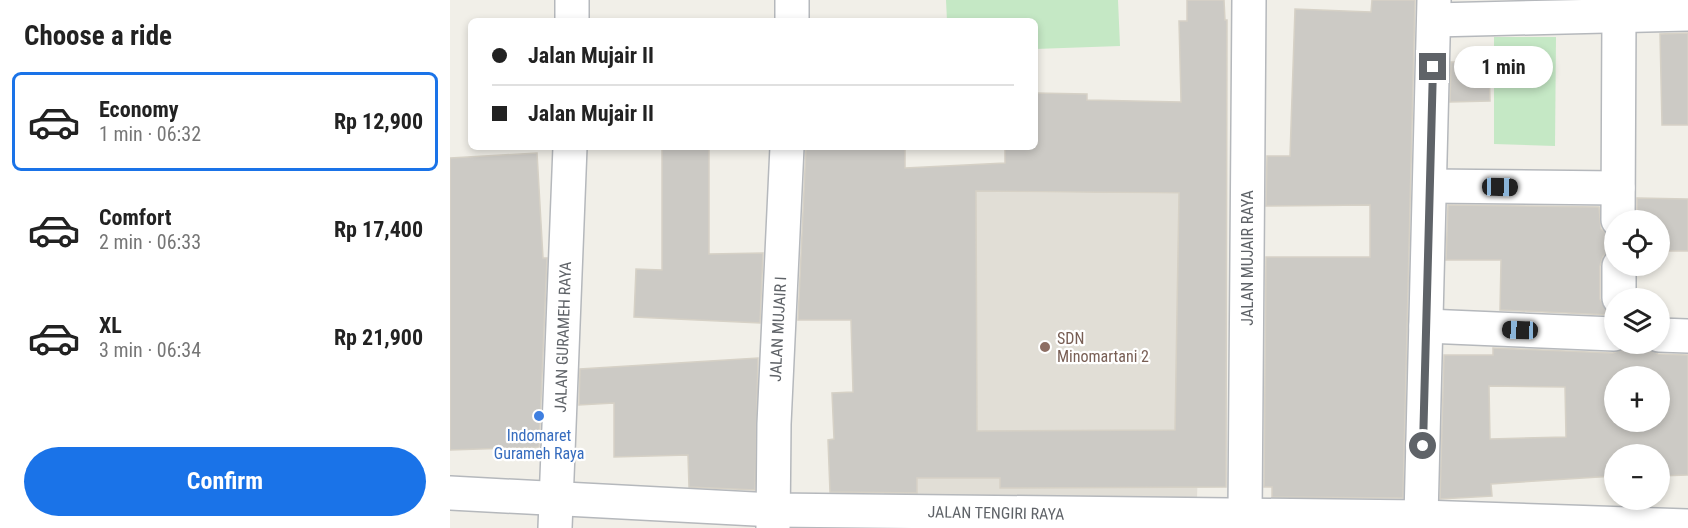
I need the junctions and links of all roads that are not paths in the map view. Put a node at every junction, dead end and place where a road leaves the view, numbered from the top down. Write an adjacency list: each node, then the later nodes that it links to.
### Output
1 (572, 0): 7 (street)
2 (792, 0): 8 (street)
3 (1249, 0): 20 (street, JALAN MUJAIR RAYA)
4 (1434, 10): 6 (street); 11 (street)
5 (1688, 14): 6 (street)
6 (1619, 16): 12 (street)
7 (572, 18)
8 (792, 18)
9 (570, 150): 19 (street, JALAN GURAMEH RAYA)
10 (787, 150): 22 (street, JALAN MUJAIR I)
11 (1430, 186): 12 (street); 14 (street)
12 (1618, 188): 13 (street)
13 (1618, 210)
14 (1426, 326): 15 (street); 21 (street)
15 (1604, 334)
16 (1670, 335): 17 (street)
17 (1688, 336)
18 (450, 492): 19 (street, JALAN TENGIRI RAYA)
19 (556, 513): 22 (street, JALAN TENGIRI RAYA)
20 (1245, 515): 22 (street, JALAN TENGIRI RAYA); 23 (street, JALAN TENGIRI RAYA)
21 (1421, 517): 23 (street, JALAN TENGIRI RAYA); 24 (street, JALAN TENGIRI RAYA)
22 (773, 519)
23 (1327, 522)
24 (1688, 526)

